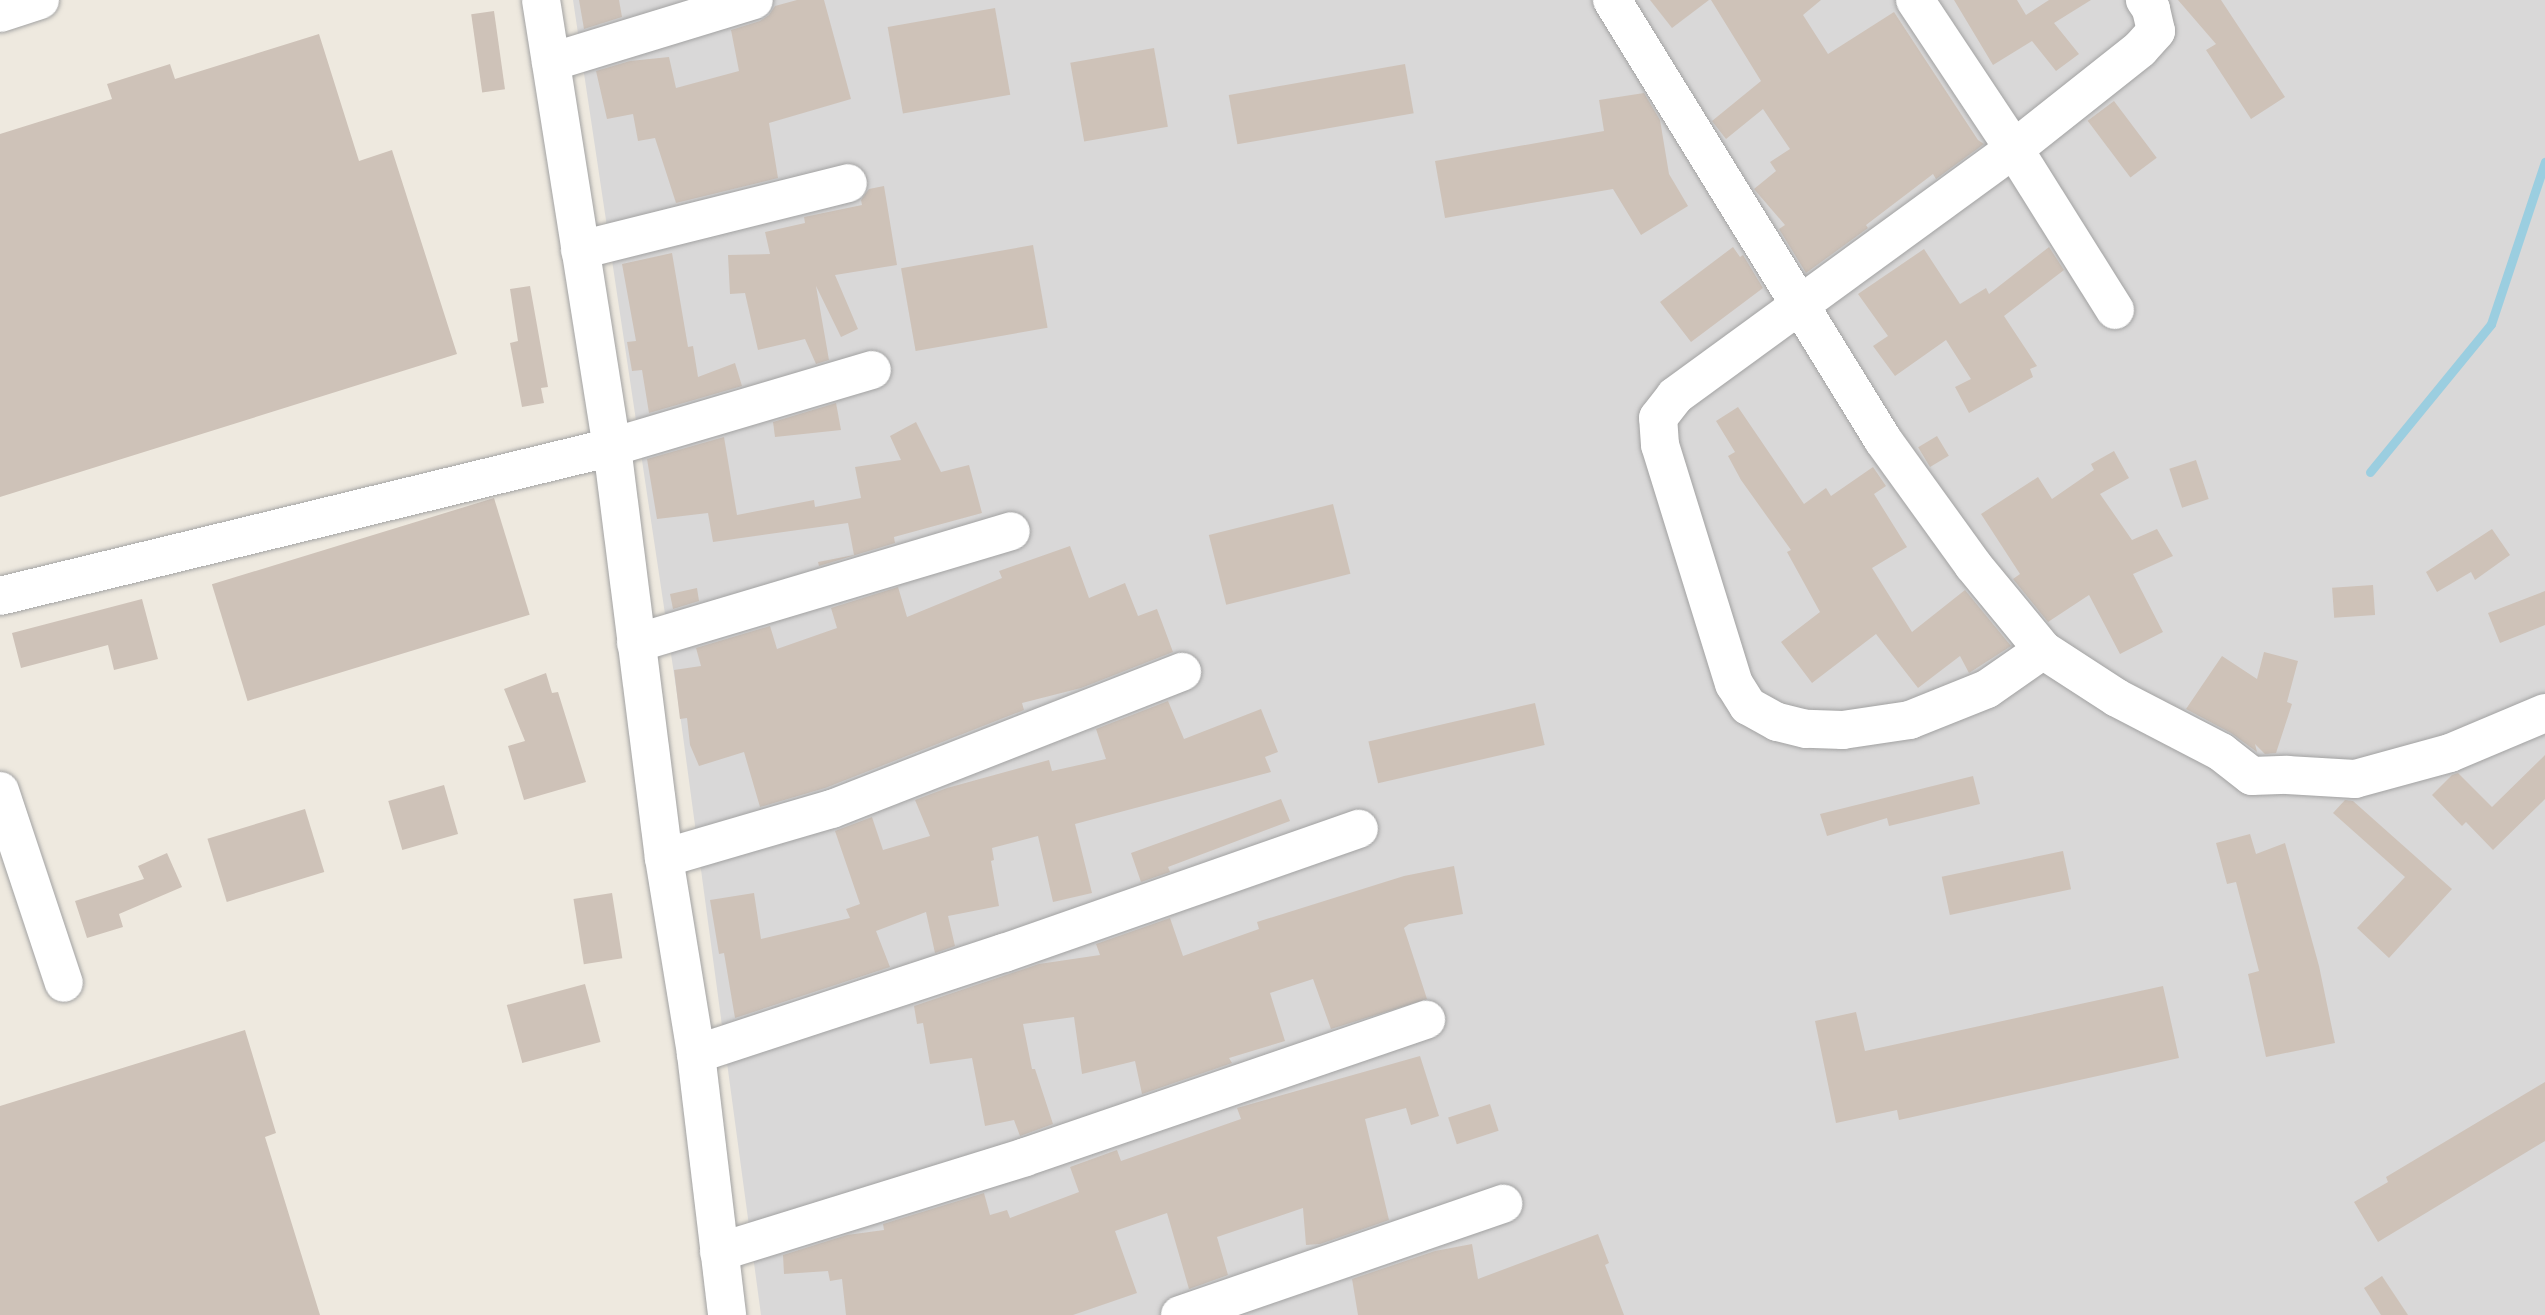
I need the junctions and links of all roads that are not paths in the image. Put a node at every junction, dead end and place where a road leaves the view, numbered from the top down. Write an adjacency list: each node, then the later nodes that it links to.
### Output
1 (40, 0): 7 (street)
2 (541, 0): 8 (street)
3 (754, 0): 8 (street)
4 (1612, 0): 12 (street)
5 (1915, 0): 9 (street)
6 (2145, 0): 9 (street)
7 (0, 13)
8 (551, 62): 11 (street)
9 (2014, 149): 12 (street); 13 (street)
10 (848, 183): 11 (street)
11 (580, 250): 15 (street)
12 (1800, 306): 19 (street); 19 (street)
13 (2115, 310)
14 (872, 370): 15 (street)
15 (612, 447): 17 (street); 18 (street)
16 (1012, 531): 18 (street)
17 (0, 596)
18 (636, 643): 24 (street)
19 (2043, 650): 21 (street)
20 (1182, 672): 24 (street)
21 (2545, 713)
22 (0, 791): 25 (street)
23 (1359, 830): 27 (street)
24 (664, 858): 27 (street)
25 (64, 983)
26 (1426, 1020): 29 (street)
27 (696, 1054): 29 (street)
28 (1503, 1204): 31 (street)
29 (719, 1252): 30 (street)
30 (727, 1315)
31 (1180, 1315)

